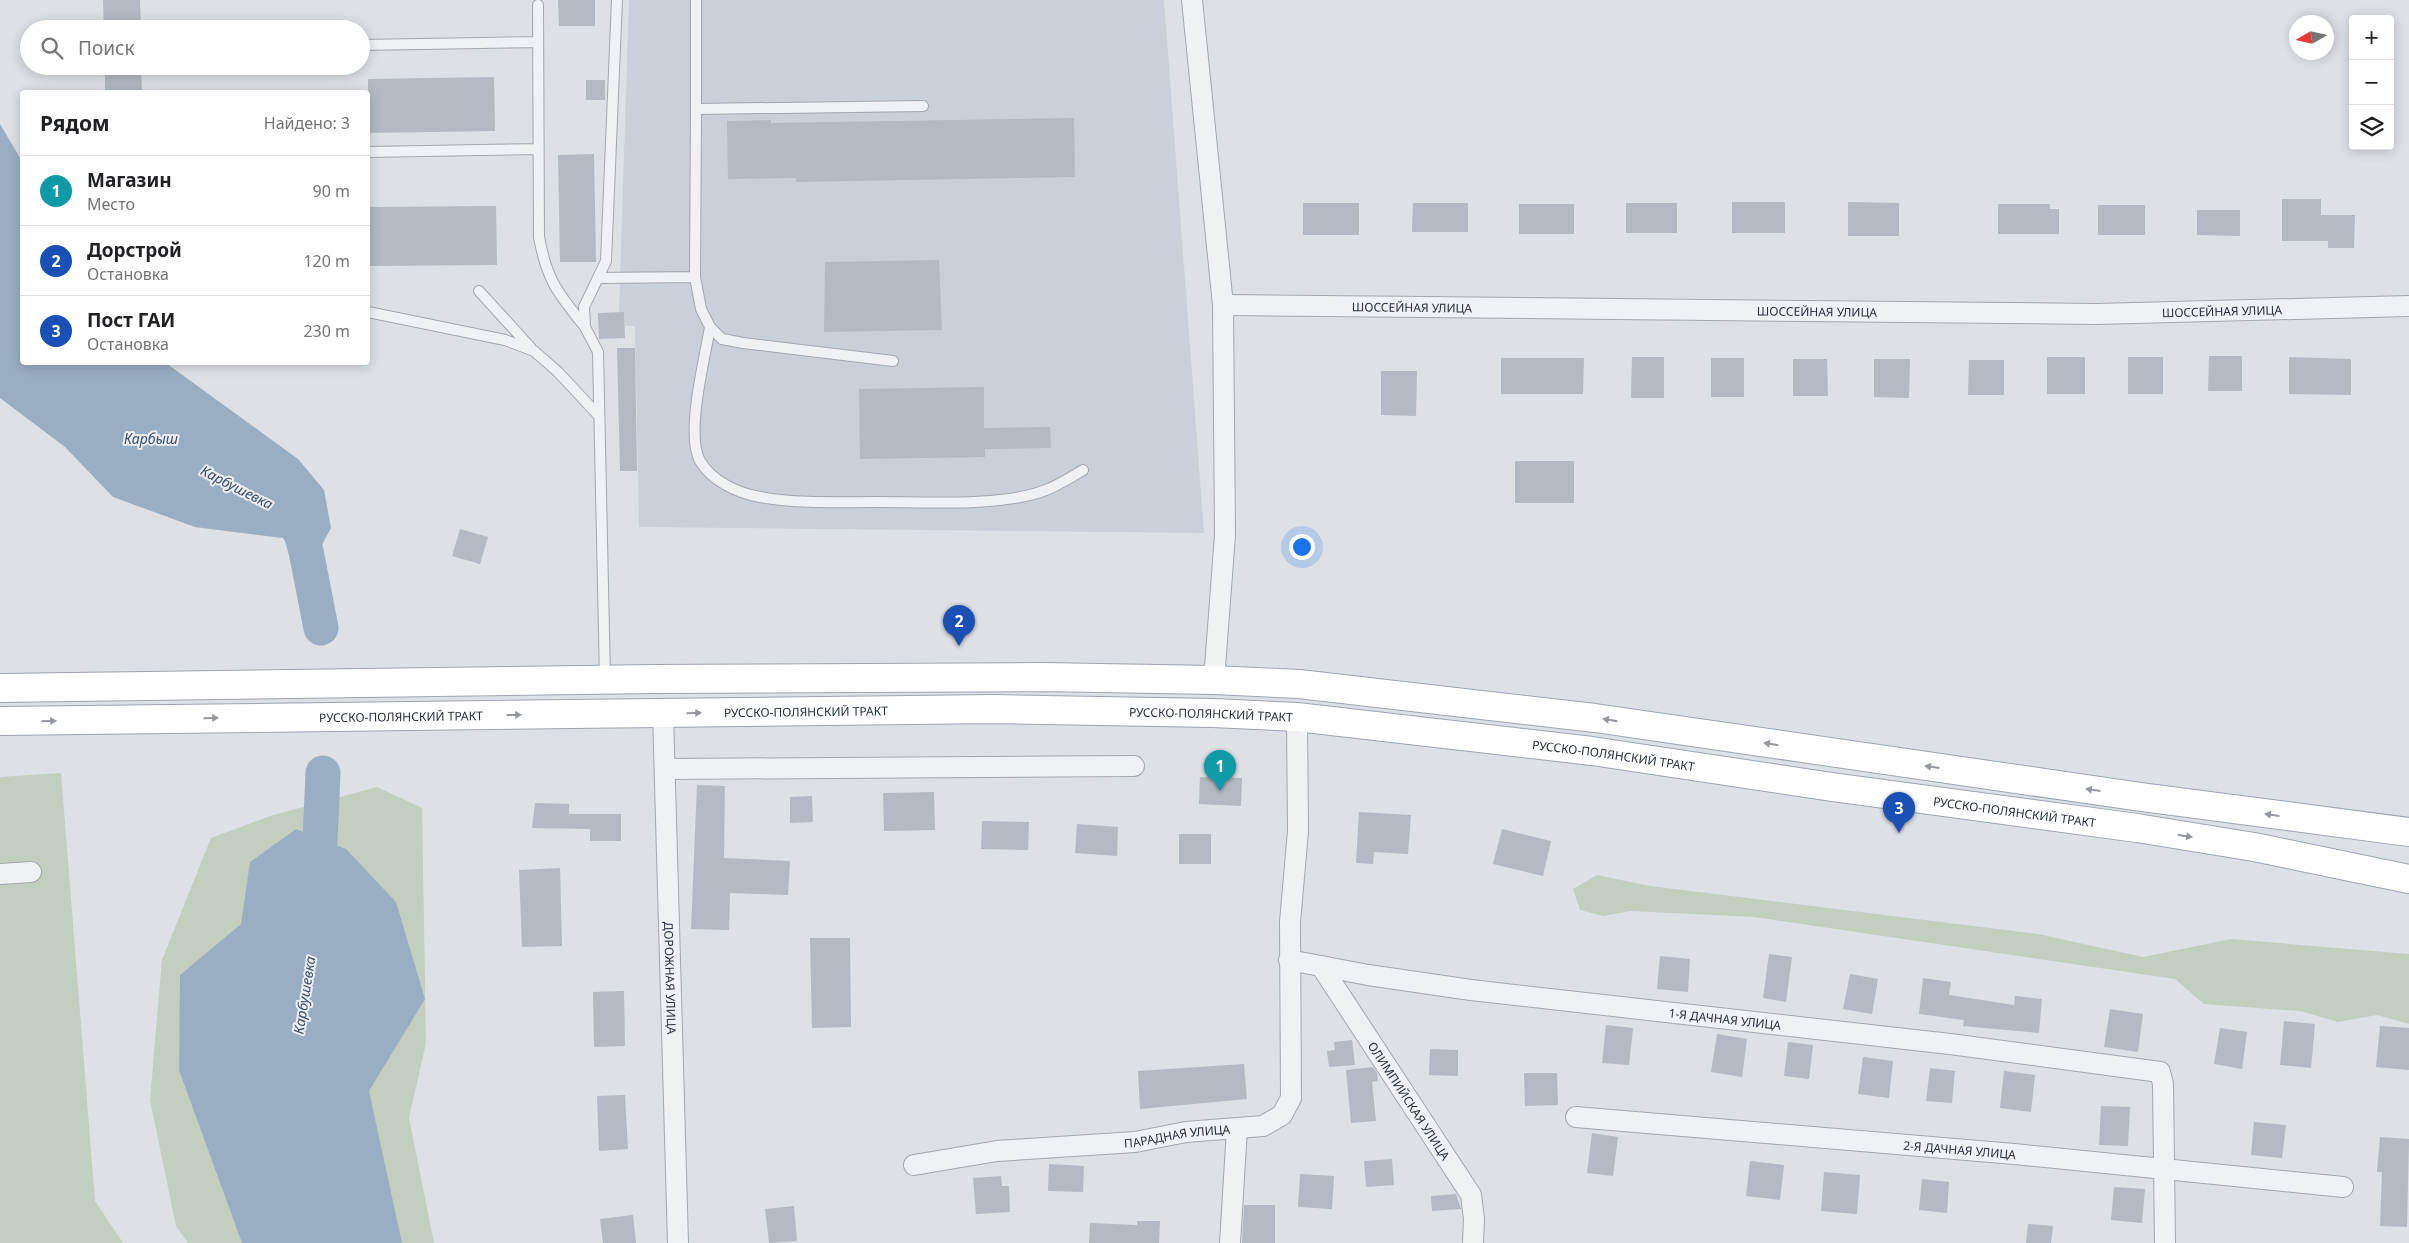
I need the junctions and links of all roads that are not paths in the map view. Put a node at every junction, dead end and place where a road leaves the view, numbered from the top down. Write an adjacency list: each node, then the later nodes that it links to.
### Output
1 (617, 0): 12 (lane)
2 (696, 0): 8 (lane)
3 (1192, 0): 14 (street)
4 (538, 5): 5 (lane)
5 (538, 42): 6 (lane); 9 (lane)
6 (370, 45)
7 (923, 106): 8 (lane)
8 (696, 109): 11 (lane)
9 (538, 149): 10 (lane); 17 (lane)
10 (370, 152)
11 (695, 276): 12 (lane); 18 (lane)
12 (599, 278): 17 (lane)
13 (480, 291): 19 (lane)
14 (1223, 305): 15 (street, ШОССЕЙНАЯ УЛИЦА); 24 (street)
15 (2409, 306)
16 (370, 312): 19 (lane)
17 (585, 327): 21 (lane)
18 (710, 327): 20 (lane); 22 (lane)
19 (534, 351): 21 (lane)
20 (893, 361)
21 (599, 416): 23 (lane)
22 (1083, 470)
23 (605, 680): 24 (main road); 25 (main road)
24 (1214, 680): 32 (main road, one-way to 24)
25 (0, 688)
26 (664, 713): 27 (main road, РУССКО-ПОЛЯНСКИЙ ТРАКТ, one-way to 27); 28 (main road, РУССКО-ПОЛЯНСКИЙ ТРАКТ, one-way to 26); 30 (street, ДОРОЖНАЯ УЛИЦА)
27 (1297, 717): 34 (main road, РУССКО-ПОЛЯНСКИЙ ТРАКТ, one-way to 34); 39 (street, ПАРАДНАЯ УЛИЦА)
28 (0, 722)
29 (1134, 766): 30 (street)
30 (665, 769): 46 (street, ДОРОЖНАЯ УЛИЦА)
31 (2409, 817): 32 (main road)
32 (2320, 822): 33 (main road)
33 (2409, 832)
34 (2254, 847): 37 (main road, РУССКО-ПОЛЯНСКИЙ ТРАКТ); 38 (main road)
35 (31, 872): 36 (street)
36 (0, 874)
37 (2409, 879)
38 (2409, 894)
39 (1290, 960): 40 (street, 1-Я ДАЧНАЯ УЛИЦА); 42 (street, ПАРАДНАЯ УЛИЦА)
40 (1321, 966): 44 (street, 1-Я ДАЧНАЯ УЛИЦА); 48 (street, ОЛИМПИЙСКАЯ УЛИЦА)
41 (1576, 1117): 44 (street, 2-Я ДАЧНАЯ УЛИЦА)
42 (1237, 1129): 43 (street, ПАРАДНАЯ УЛИЦА); 47 (street)
43 (914, 1165)
44 (2164, 1170): 45 (street, 2-Я ДАЧНАЯ УЛИЦА); 49 (street)
45 (2343, 1187)
46 (678, 1243)
47 (1230, 1243)
48 (1473, 1243)
49 (2165, 1243)

